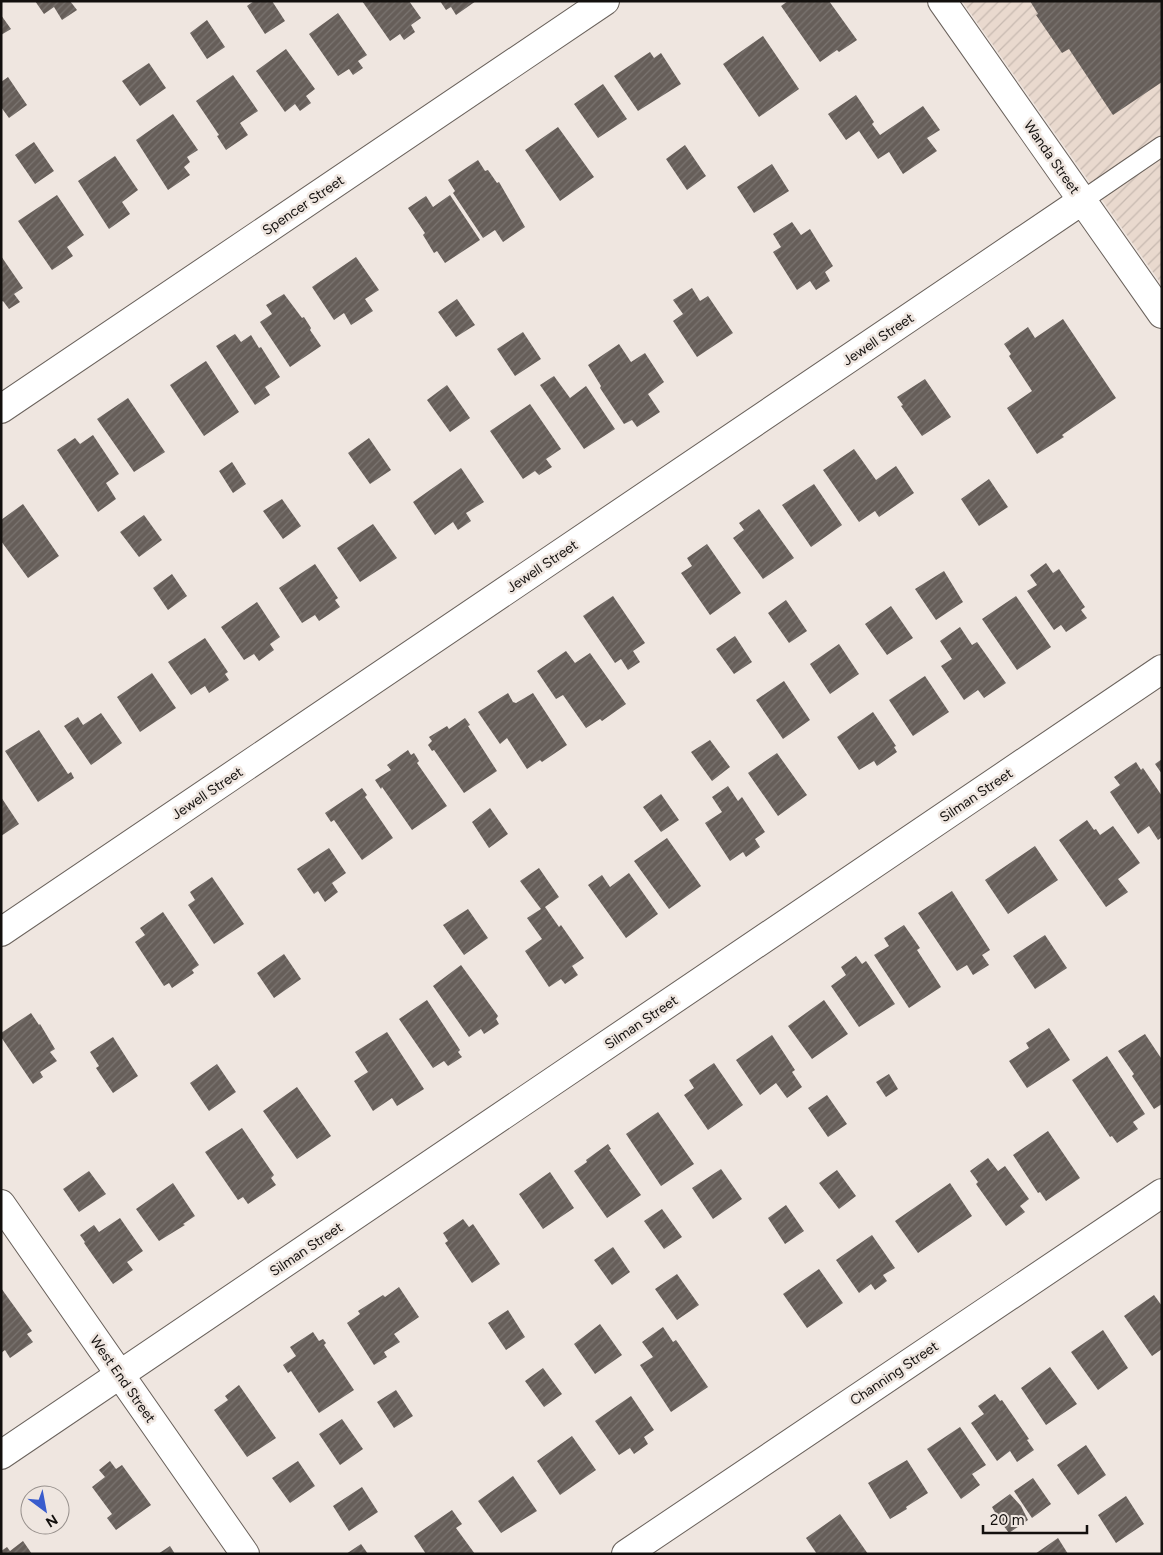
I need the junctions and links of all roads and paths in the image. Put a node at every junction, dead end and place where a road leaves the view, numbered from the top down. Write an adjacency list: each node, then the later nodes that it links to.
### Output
1 (605, 1): 6 (street, Spencer Street)
2 (942, 1): 4 (street, Wanda Street)
3 (1162, 146): 4 (lane)
4 (1083, 200): 5 (street, Wanda Street); 8 (street, Jewell Street)
5 (1162, 314)
6 (1, 409)
7 (1160, 674): 11 (street, Silman Street)
8 (1, 932)
9 (1162, 1193): 14 (street, Channing Street)
10 (1, 1204): 11 (street, West End Street)
11 (121, 1375): 12 (street, Silman Street); 13 (street, West End Street)
12 (1, 1455)
13 (246, 1554)
14 (626, 1554)

